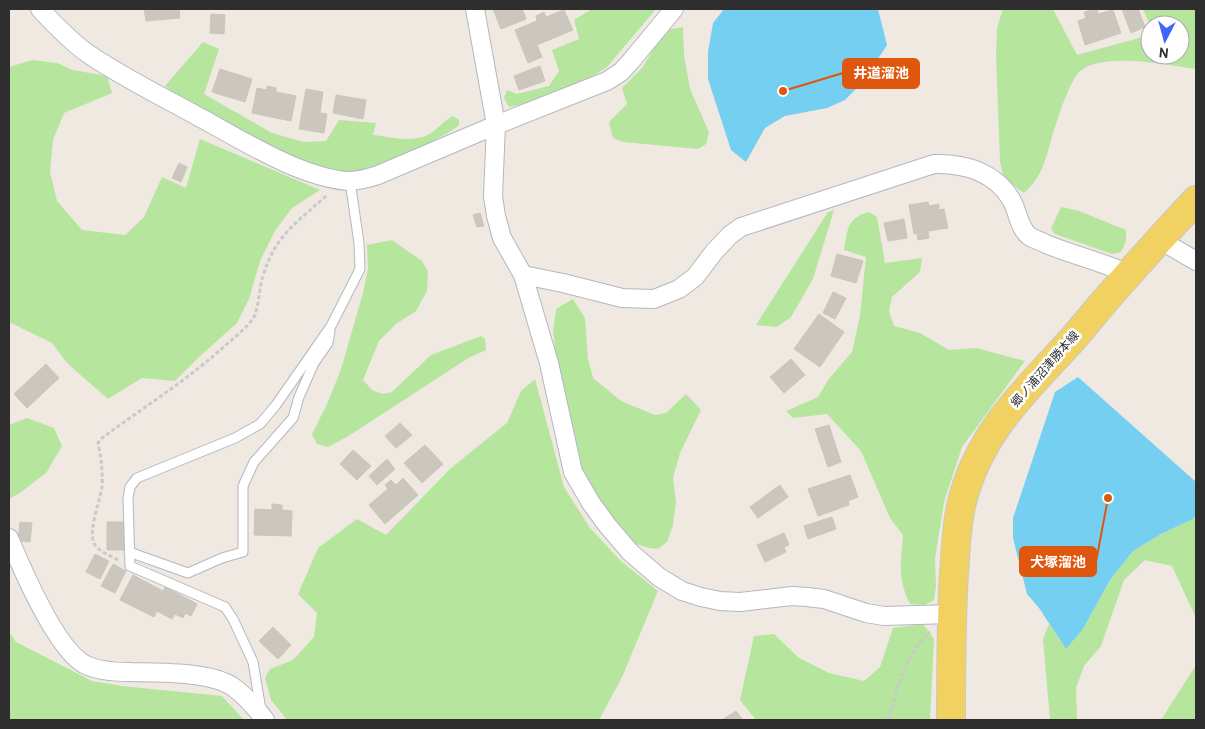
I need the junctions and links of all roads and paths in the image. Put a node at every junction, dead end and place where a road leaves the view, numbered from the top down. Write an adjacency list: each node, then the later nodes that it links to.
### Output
1 (40, 9): 5 (street)
2 (475, 9): 4 (street)
3 (674, 9): 4 (street)
4 (496, 125): 6 (street); 11 (street)
5 (331, 178): 6 (street); 15 (path)
6 (350, 181): 12 (lane)
7 (1196, 200): 8 (main road, 郷ノ浦沼津勝本線)
8 (1160, 240): 9 (street); 10 (main road, 郷ノ浦沼津勝本線)
9 (1196, 261)
10 (1129, 274): 11 (street); 16 (main road, 郷ノ浦沼津勝本線)
11 (523, 275): 16 (street)
12 (331, 326): 14 (lane); 14 (lane)
13 (9, 538): 17 (street)
14 (129, 552): 15 (lane)
15 (130, 566): 17 (lane)
16 (951, 614): 18 (path); 19 (main road, 郷ノ浦沼津勝本線)
17 (264, 719)
18 (888, 720)
19 (951, 720)

